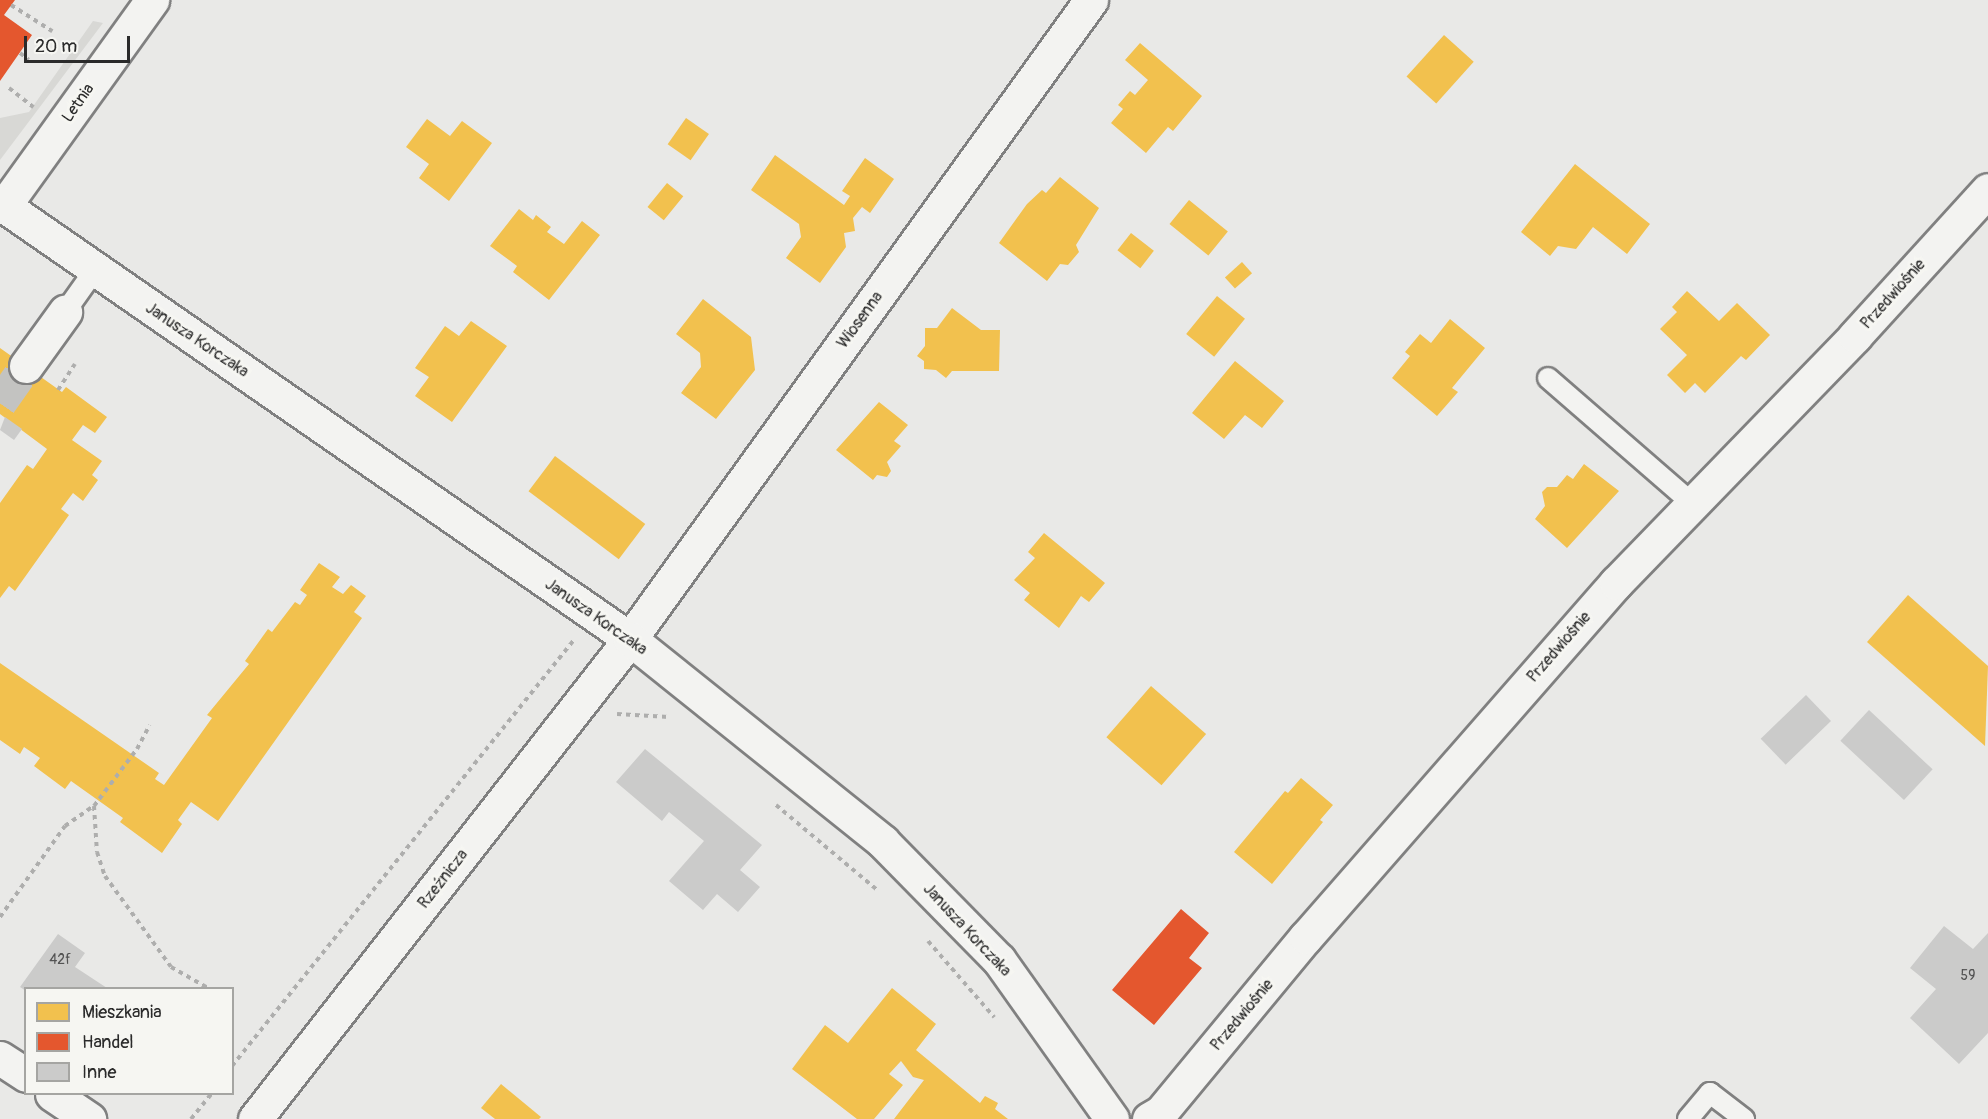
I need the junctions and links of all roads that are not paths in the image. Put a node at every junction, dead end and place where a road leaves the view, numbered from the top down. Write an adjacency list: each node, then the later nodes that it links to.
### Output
1 (152, 0): 4 (street, Letnia)
2 (1091, 0): 10 (street, Wiosenna)
3 (1988, 190): 9 (street, Przedwiośnie)
4 (2, 205): 5 (street, Janusza Korczaka)
5 (94, 271): 6 (lane); 10 (street, Janusza Korczaka)
6 (64, 312): 7 (street)
7 (26, 366)
8 (1548, 378): 9 (lane)
9 (1693, 504): 17 (street, Przedwiośnie)
10 (630, 639): 15 (street, Rzeźnicza); 16 (street, Janusza Korczaka)
11 (0, 1058): 12 (street)
12 (24, 1074)
13 (53, 1095): 14 (street)
14 (89, 1119)
15 (255, 1119)
16 (1112, 1119)
17 (1149, 1119)
18 (1688, 1119): 19 (lane)
19 (1744, 1119)

